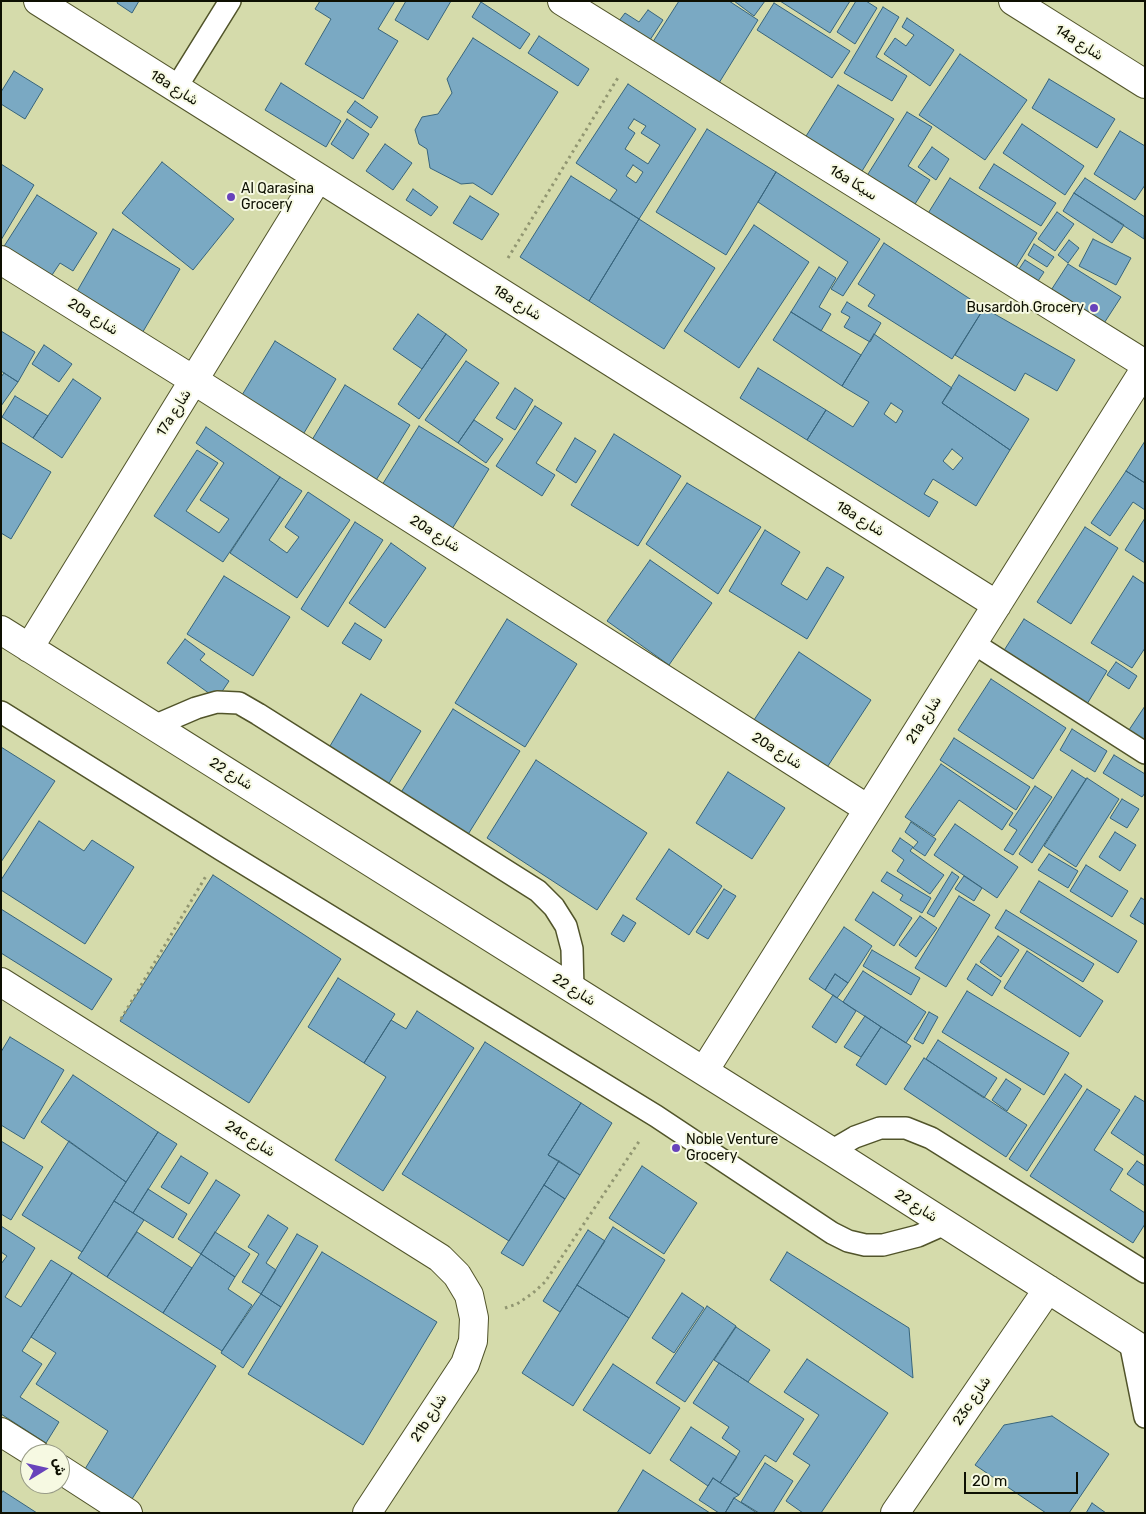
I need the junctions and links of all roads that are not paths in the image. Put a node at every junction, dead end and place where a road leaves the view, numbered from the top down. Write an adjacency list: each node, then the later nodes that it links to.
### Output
1 (38, 1): 6 (street, 18a شارع)
2 (230, 1): 6 (lane)
3 (562, 1): 9 (street, 16a سيكا)
4 (1013, 1): 5 (street, 14a شارع)
5 (1145, 84)
6 (176, 88): 7 (street, 18a شارع)
7 (318, 178): 11 (street, 17a شارع); 12 (street, 18a شارع)
8 (1, 260): 11 (street, 20a شارع)
9 (1145, 364)
10 (1145, 369): 12 (street, 21a شارع)
11 (195, 381): 15 (street, 17a شارع); 19 (street, 20a شارع)
12 (996, 605): 14 (street, 21a شارع)
13 (1, 630): 15 (street, شارع 22)
14 (973, 643): 18 (lane); 19 (street, 21a شارع)
15 (29, 648): 17 (street, شارع 22)
16 (1, 712): 24 (lane)
17 (154, 726): 21 (street, شارع 22); 21 (lane)
18 (1145, 753)
19 (868, 809): 22 (street, 21a شارع)
20 (1, 982): 27 (street, 24c شارع)
21 (573, 990): 22 (street, شارع 22)
22 (704, 1071): 23 (street, شارع 22)
23 (832, 1151): 24 (street, شارع 22); 25 (lane)
24 (945, 1224): 26 (street, شارع 22)
25 (1145, 1272)
26 (1048, 1289): 28 (street, شارع 22); 35 (street, 23c شارع)
27 (474, 1318): 34 (street, 21b شارع)
28 (1138, 1347): 29 (lane)
29 (1145, 1417)
30 (1, 1432): 31 (street)
31 (20, 1444)
32 (70, 1475): 33 (street)
33 (128, 1513)
34 (367, 1513)
35 (895, 1513)

